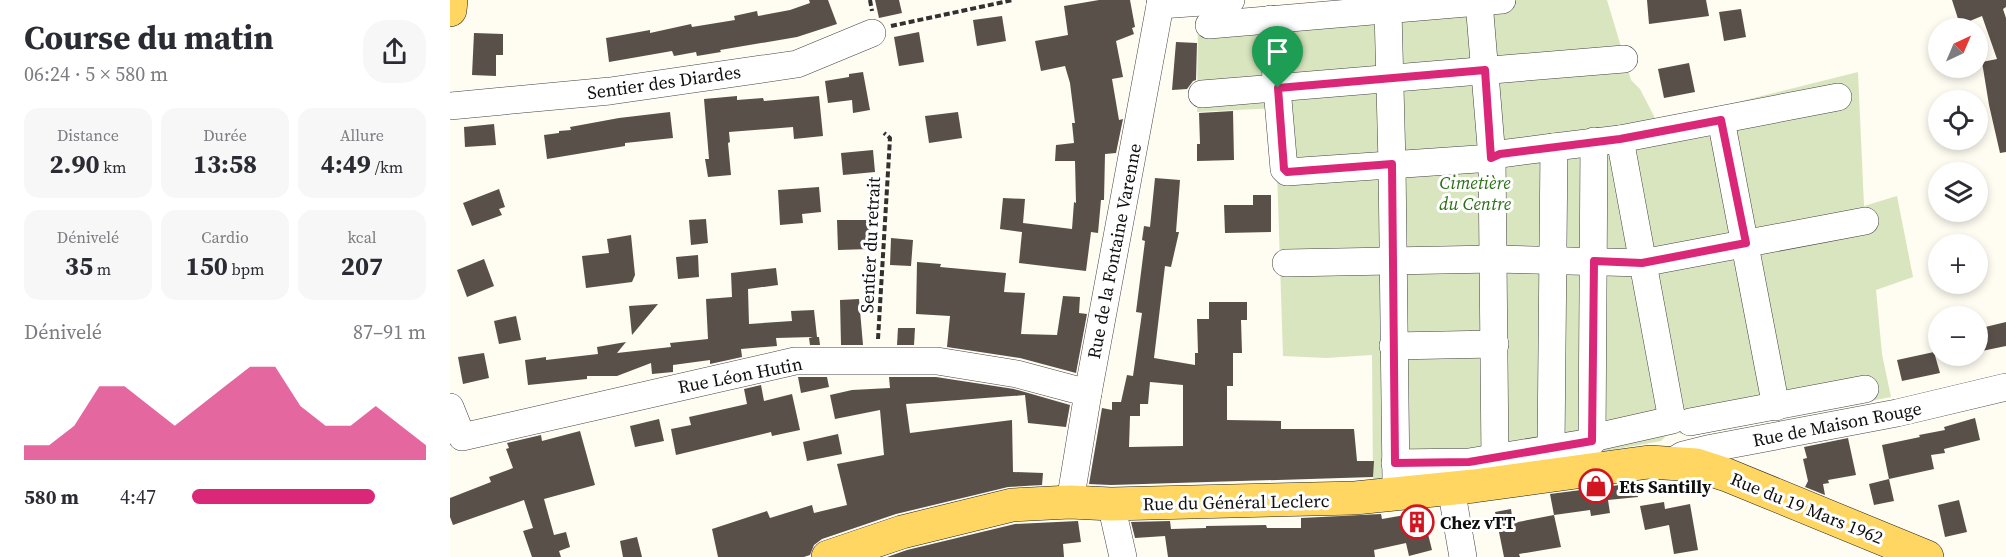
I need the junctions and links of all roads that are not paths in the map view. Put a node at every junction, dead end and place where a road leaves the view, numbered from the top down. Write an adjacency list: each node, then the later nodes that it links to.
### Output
1 (451, 0): 5 (main road)
2 (1231, 0): 4 (street)
3 (1491, 1): 6 (street); 11 (street)
4 (1161, 3): 34 (street, Rue de la Fontaine Varenne)
5 (450, 10)
6 (1390, 10): 7 (street); 12 (street)
7 (1271, 19): 8 (street); 13 (street)
8 (1209, 26)
9 (880, 30): 16 (street, Sentier des Diardes)
10 (1624, 59): 11 (street)
11 (1485, 70): 12 (street); 20 (street)
12 (1390, 78): 13 (street); 21 (street)
13 (1278, 88): 14 (street); 21 (street)
14 (1202, 94)
15 (1839, 97): 17 (street)
16 (450, 106)
17 (1721, 120): 18 (street); 23 (street)
18 (1607, 140): 19 (street); 26 (street); 29 (street)
19 (1554, 147): 20 (street); 25 (street)
20 (1491, 158): 21 (street); 24 (street)
21 (1392, 164): 27 (street)
22 (1865, 221): 23 (street)
23 (1746, 243): 29 (street); 36 (street)
24 (1494, 259): 25 (street); 27 (street); 30 (street)
25 (1552, 261): 26 (street); 40 (street)
26 (1594, 261): 29 (street); 38 (street)
27 (1392, 262): 28 (street); 31 (street)
28 (1286, 263)
29 (1642, 263): 38 (street)
30 (1495, 344): 31 (street); 39 (street)
31 (1393, 346): 42 (street)
32 (2006, 387): 41 (street, Rue de Maison Rouge)
33 (1865, 389): 36 (street)
34 (1088, 393): 35 (street, Rue Léon Hutin); 44 (street, Rue de la Fontaine Varenne)
35 (450, 407)
36 (1776, 407): 37 (street)
37 (1690, 422)
38 (1592, 438): 40 (street)
39 (1495, 458): 40 (street); 42 (street)
40 (1552, 461): 41 (main road, Rue du Général Leclerc); 43 (main road, Rue du Général Leclerc)
41 (1659, 463): 49 (main road, Rue du 19 Mars 1962)
42 (1395, 478): 43 (main road, Rue du Général Leclerc); 45 (main road, Rue du Général Leclerc)
43 (1451, 488): 48 (street)
44 (1070, 502): 45 (main road, Rue du Général Leclerc); 46 (main road, Rue du Général Leclerc)
45 (1111, 504): 47 (street)
46 (828, 557)
47 (1123, 557)
48 (1464, 557)
49 (1927, 557)

